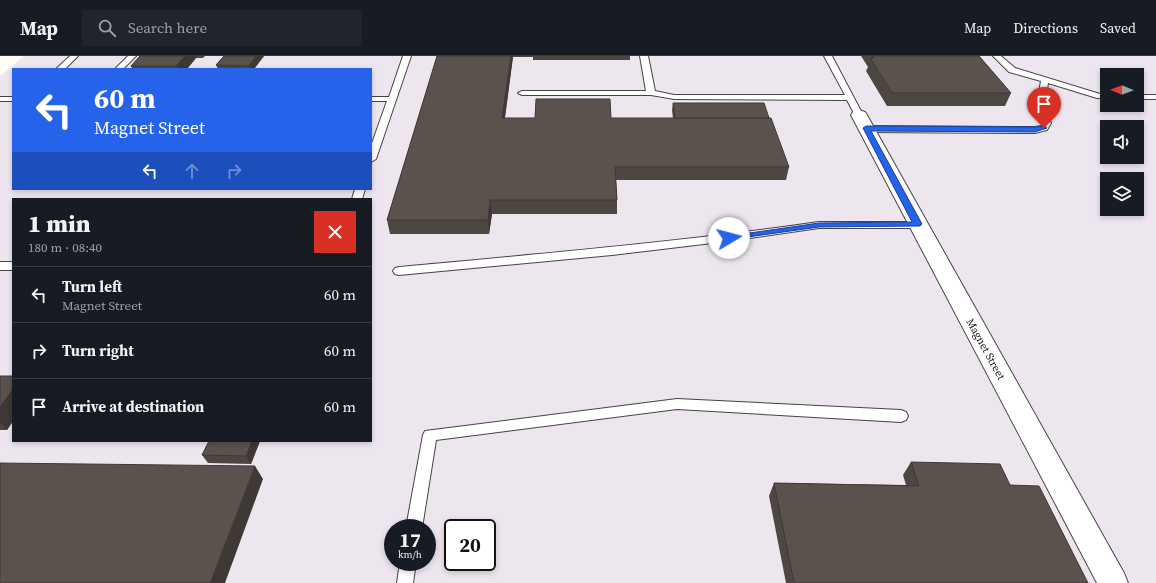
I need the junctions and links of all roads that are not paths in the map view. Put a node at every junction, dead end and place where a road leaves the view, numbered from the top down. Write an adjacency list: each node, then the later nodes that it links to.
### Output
1 (74, 56): 7 (lane)
2 (132, 56): 8 (lane)
3 (407, 56): 18 (lane)
4 (644, 56): 11 (lane)
5 (828, 56): 19 (lane)
6 (997, 56): 9 (lane)
7 (61, 68)
8 (120, 68)
9 (1045, 79): 12 (lane); 19 (lane)
10 (522, 93): 11 (lane)
11 (651, 93): 19 (lane)
12 (1100, 96)
13 (1144, 96): 14 (lane)
14 (1156, 97)
15 (0, 99): 16 (lane)
16 (12, 99)
17 (372, 100): 18 (lane)
18 (392, 100): 20 (lane)
19 (858, 114): 21 (street, Magnet Street)
20 (372, 156)
21 (918, 224): 24 (lane); 29 (street, Magnet Street)
22 (0, 266): 23 (lane)
23 (12, 266)
24 (399, 271)
25 (901, 416): 26 (lane)
26 (416, 519)
27 (407, 571): 28 (lane)
28 (405, 583)
29 (1113, 583)

